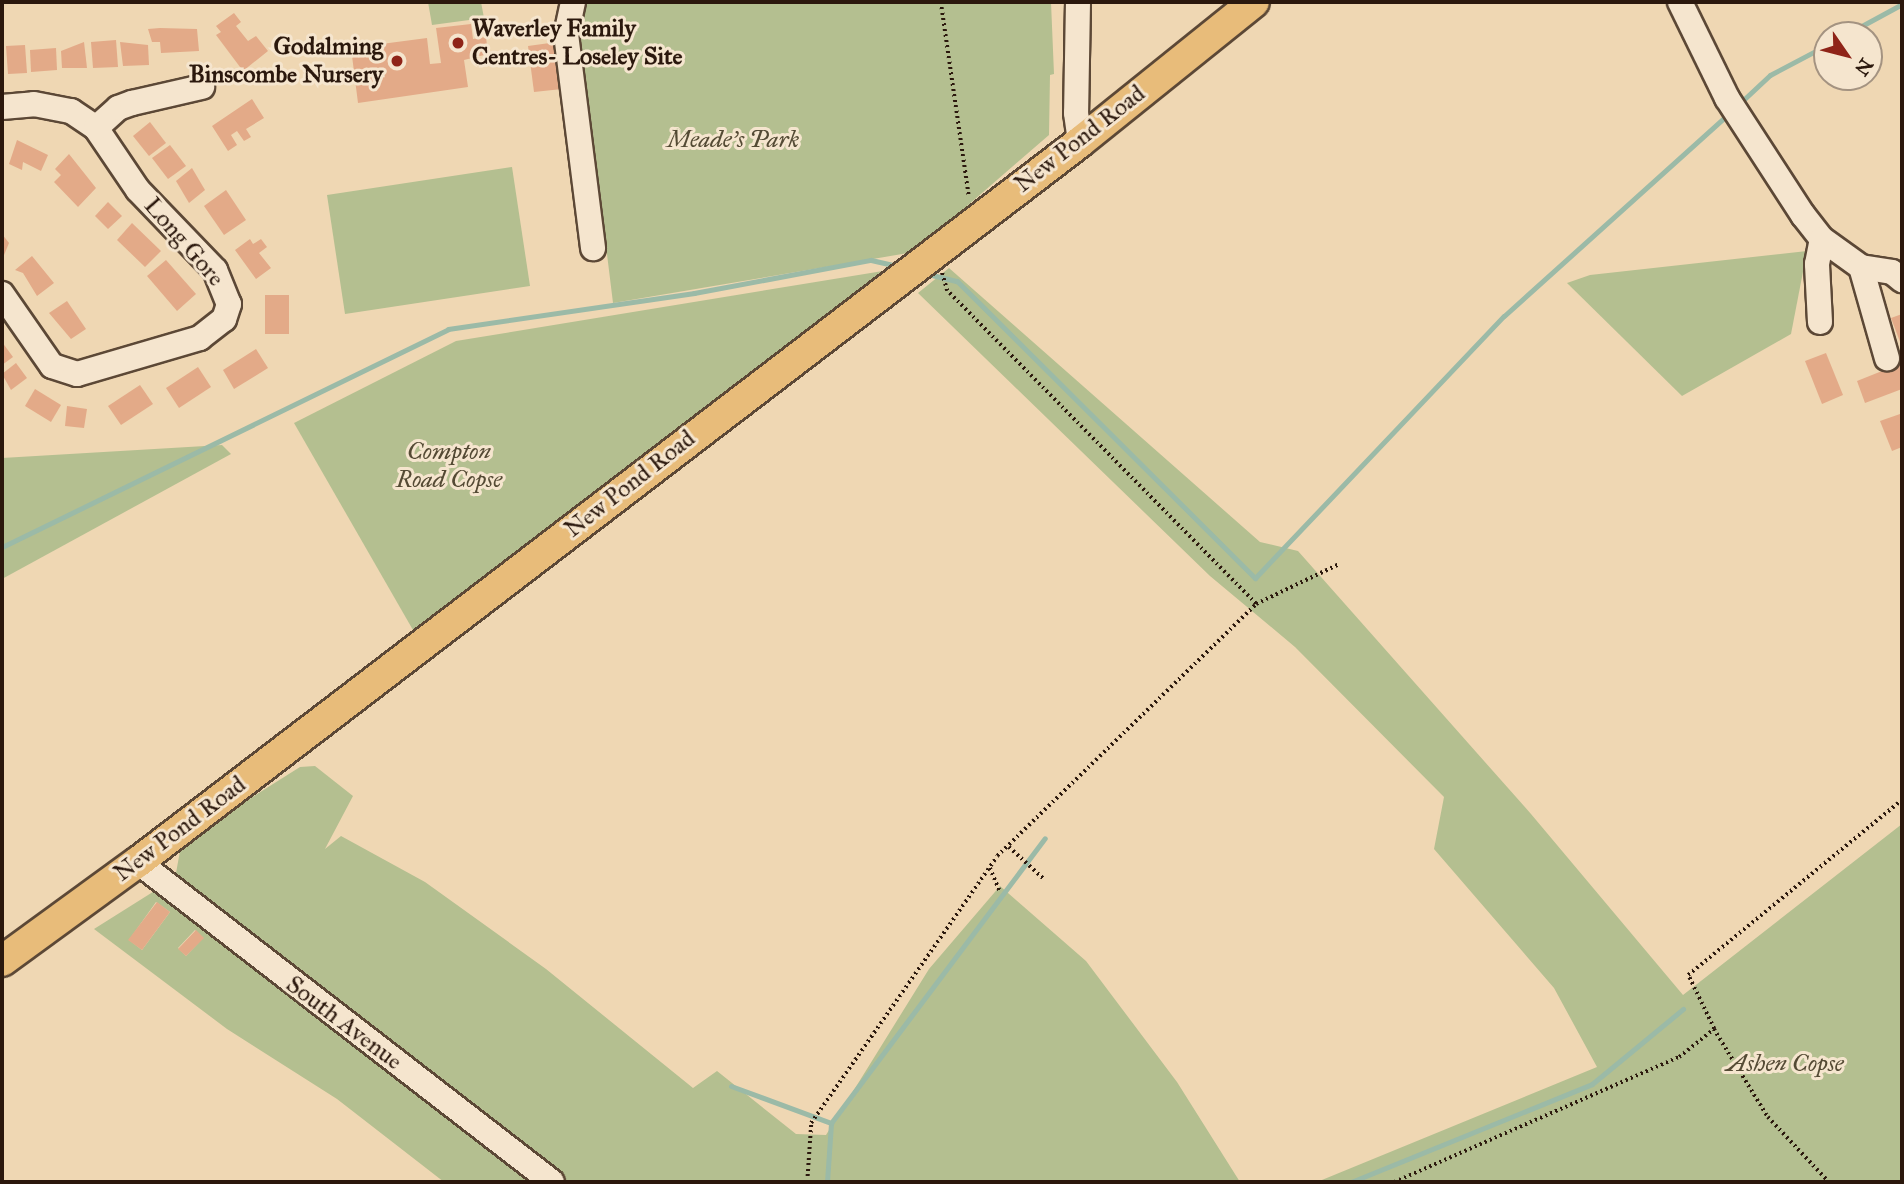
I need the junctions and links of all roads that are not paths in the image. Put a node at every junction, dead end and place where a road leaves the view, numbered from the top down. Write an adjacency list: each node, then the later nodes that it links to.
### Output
1 (573, 2): 10 (street)
2 (1078, 2): 8 (street)
3 (1254, 2): 8 (main road, New Pond Road)
4 (1680, 2): 9 (street)
5 (202, 88): 7 (street)
6 (2, 107): 7 (street, Long Gore)
7 (96, 128): 13 (street, Long Gore)
8 (1080, 142): 16 (main road, New Pond Road)
9 (1822, 239): 11 (street); 14 (street)
10 (593, 248)
11 (1861, 267): 12 (street); 15 (street)
12 (1902, 279)
13 (2, 294)
14 (1821, 322)
15 (1887, 358)
16 (138, 862): 17 (main road, New Pond Road); 18 (street, South Avenue)
17 (2, 961)
18 (552, 1182)

